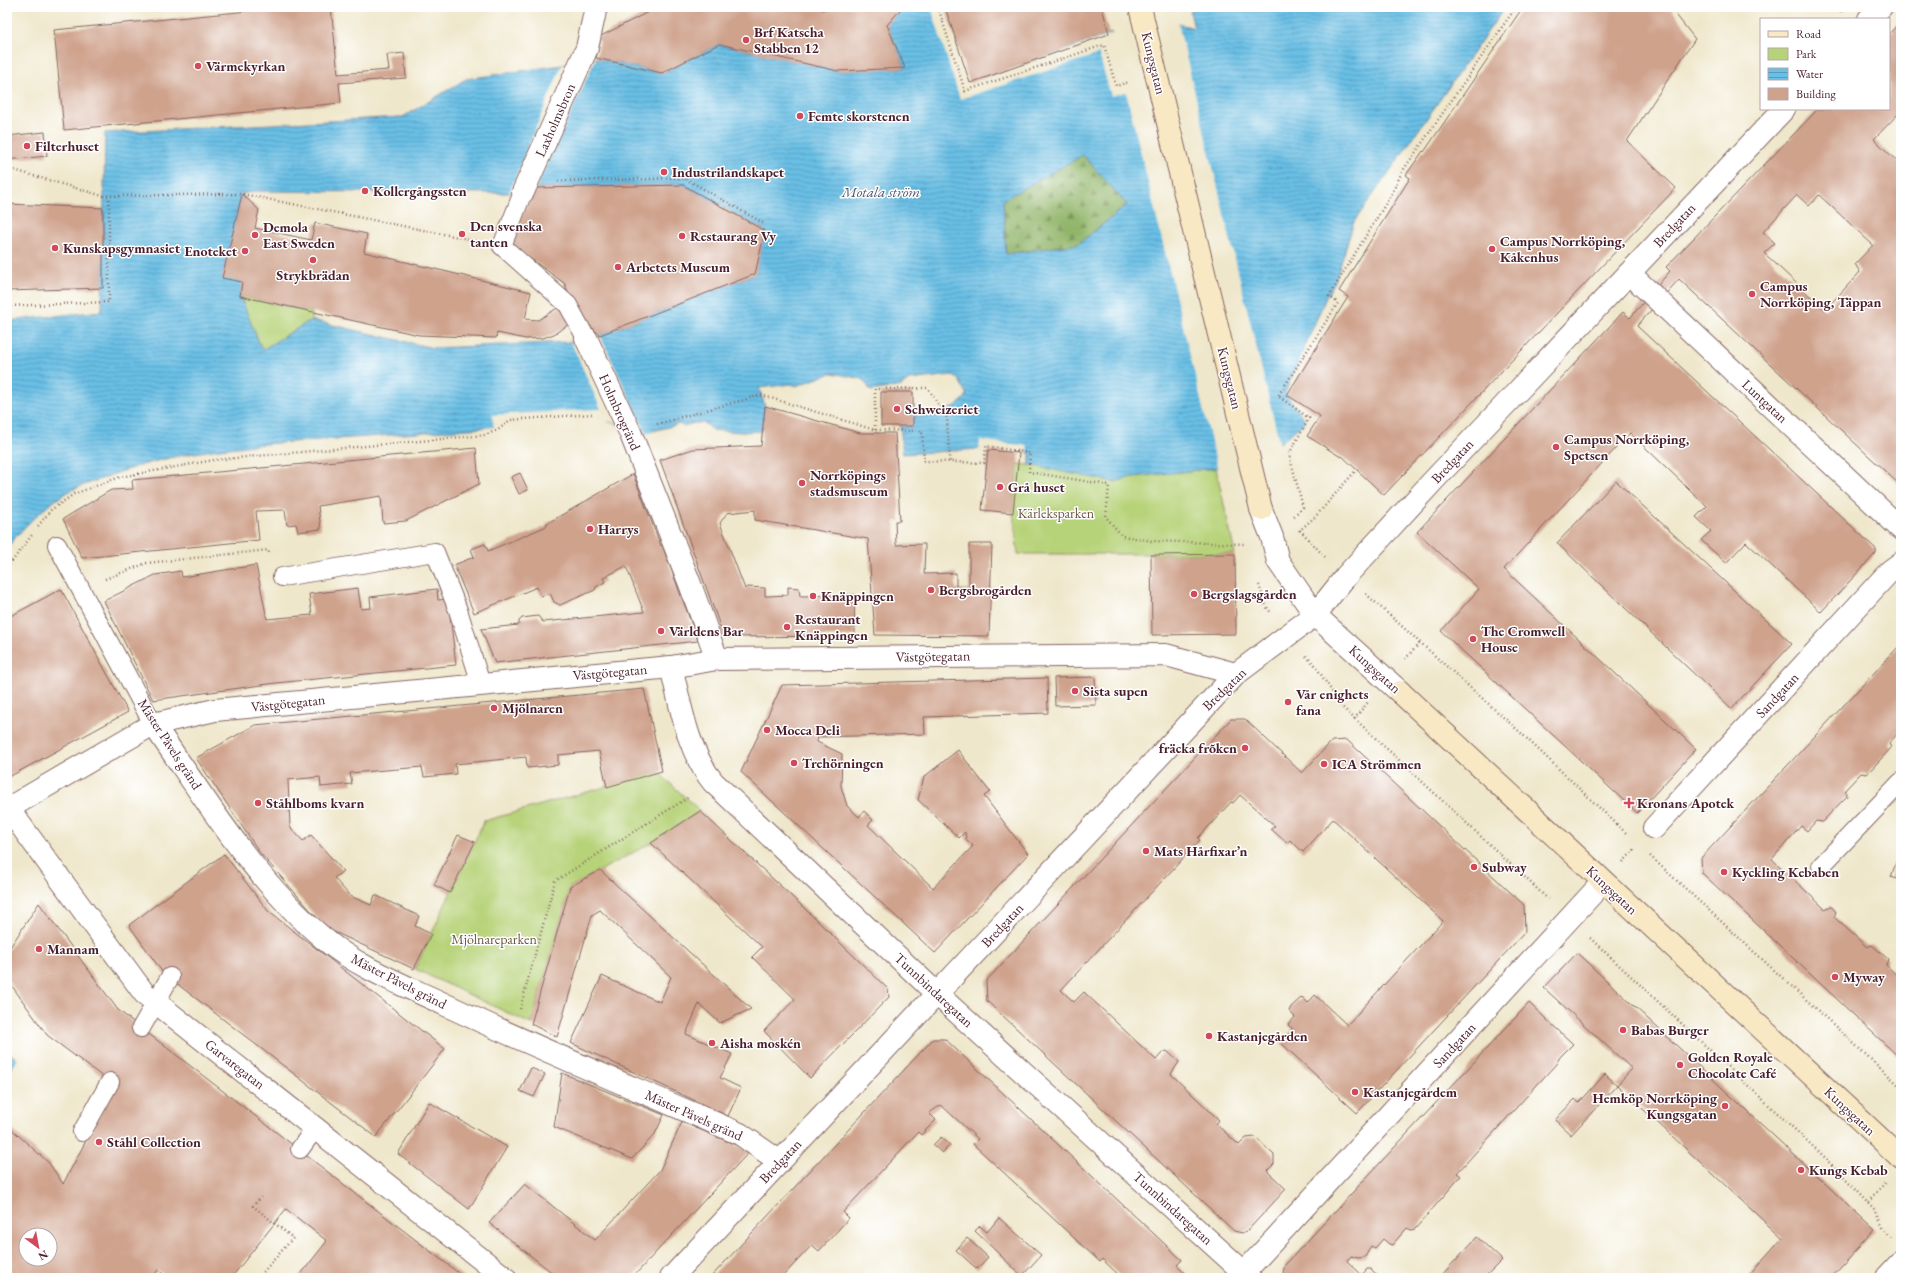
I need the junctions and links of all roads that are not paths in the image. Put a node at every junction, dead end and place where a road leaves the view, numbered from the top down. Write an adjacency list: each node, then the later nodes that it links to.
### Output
1 (596, 7): 6 (street, Laxholmsbron)
2 (1881, 7): 4 (street)
3 (1141, 9): 9 (main road, Kungsgatan)
4 (1870, 18)
5 (1783, 110): 7 (street, Bredgatan)
6 (525, 187): 8 (lane, Holmbrogränd)
7 (1629, 273): 10 (street, Luntgatan); 14 (street, Bredgatan)
8 (586, 338): 15 (street, Holmbrogränd)
9 (1261, 509): 14 (street, Kungsgatan)
10 (1901, 529)
11 (57, 545): 20 (lane, Mäster Påvels gränd)
12 (1901, 563): 23 (street, Sandgatan)
13 (282, 577): 18 (lane)
14 (1315, 615): 17 (street, Bredgatan); 19 (street, Kungsgatan)
15 (717, 658): 16 (street, Västgötegatan); 17 (street, Västgötegatan)
16 (671, 667): 18 (street, Västgötegatan); 27 (street, Tunnbindaregatan)
17 (1236, 674): 27 (street, Bredgatan)
18 (481, 684): 20 (street, Västgötegatan)
19 (1400, 692): 25 (main road, Kungsgatan)
20 (154, 724): 22 (street, Västgötegatan); 35 (street, Mäster Påvels gränd)
21 (1901, 782): 24 (lane)
22 (7, 808): 28 (street, Garvaregatan)
23 (1654, 828)
24 (1821, 866)
25 (1603, 882): 34 (main road, Kungsgatan); 37 (street, Sandgatan)
26 (170, 977): 28 (lane)
27 (937, 994): 35 (street, Bredgatan); 37 (street, Tunnbindaregatan)
28 (156, 1002): 29 (lane); 31 (street, Garvaregatan)
29 (140, 1028)
30 (110, 1082): 32 (lane)
31 (316, 1127): 33 (lane); 38 (street, Garvaregatan)
32 (82, 1132)
33 (300, 1149)
34 (1901, 1158)
35 (779, 1161): 39 (street, Bredgatan)
36 (1901, 1262): 40 (street)
37 (1245, 1276)
38 (503, 1277)
39 (672, 1278)
40 (1886, 1278)

